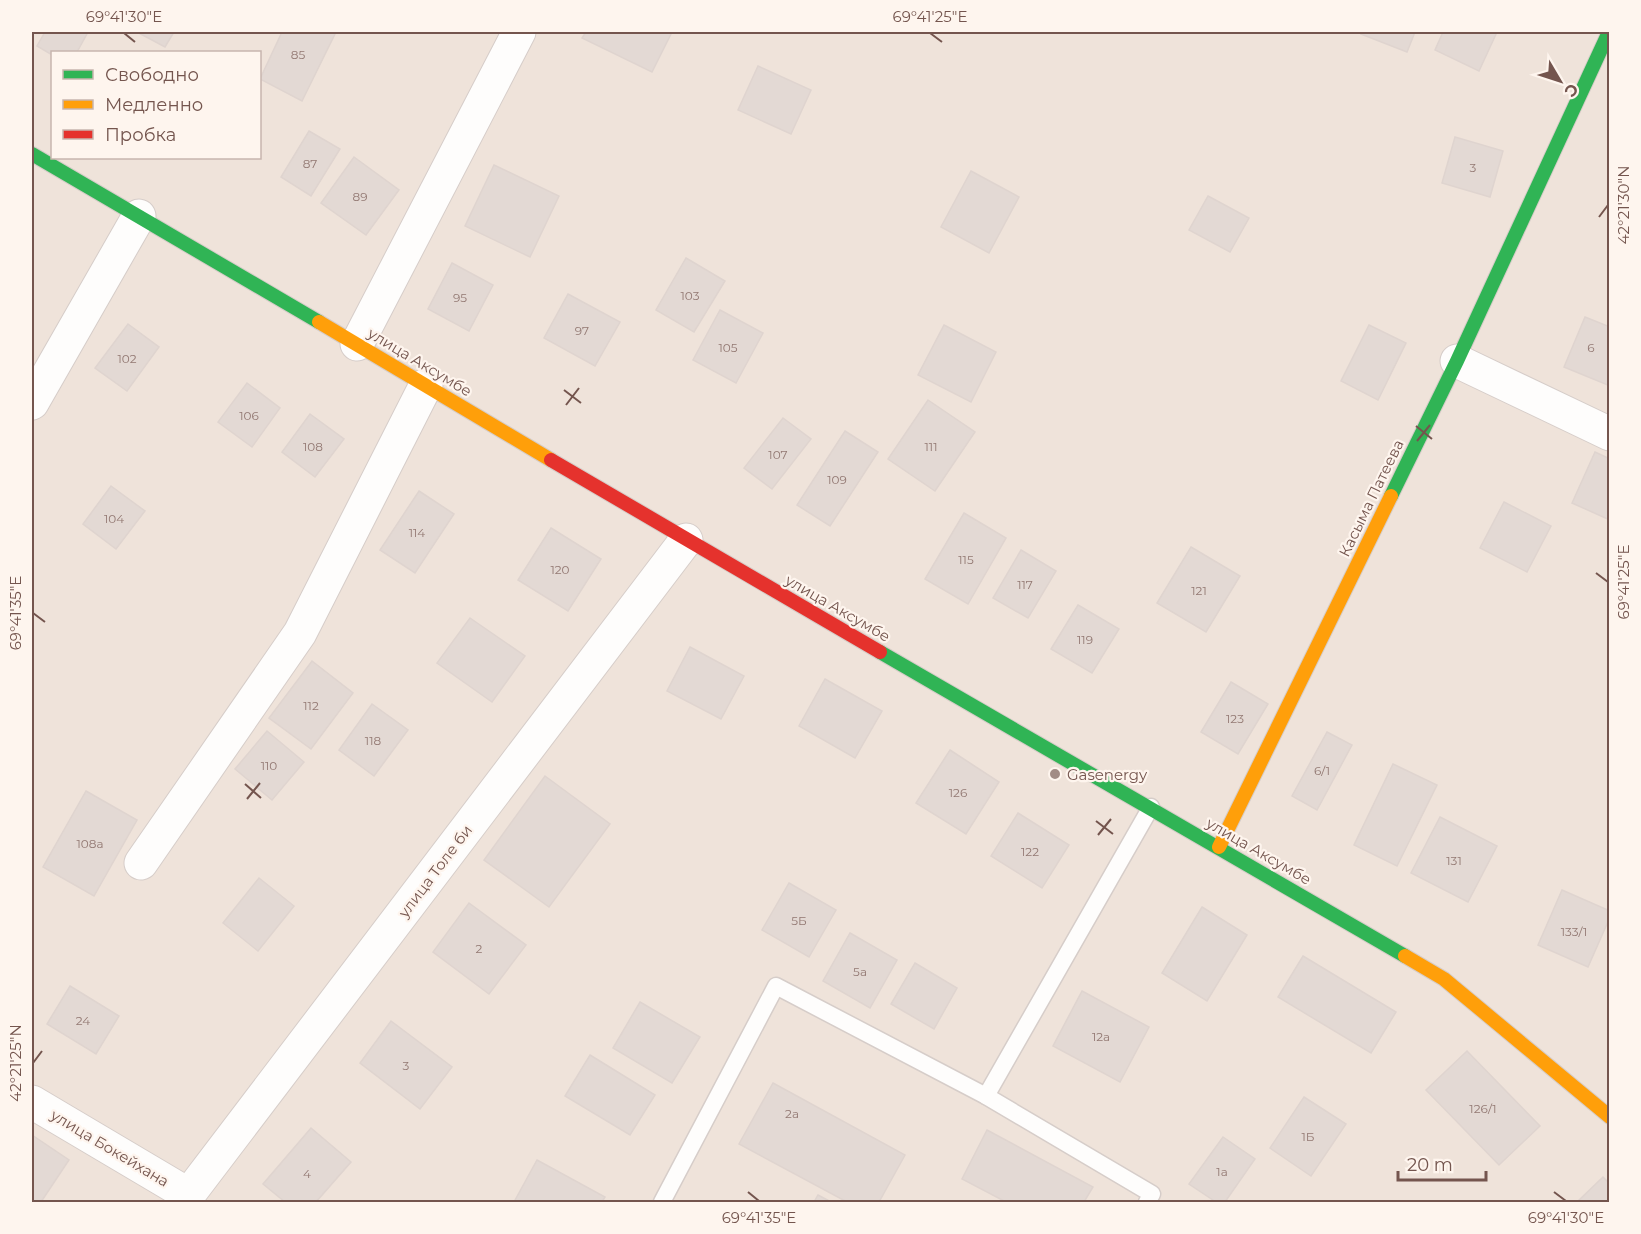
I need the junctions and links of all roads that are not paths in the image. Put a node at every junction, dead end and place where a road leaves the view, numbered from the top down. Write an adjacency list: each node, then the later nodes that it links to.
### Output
1 (519, 32): 5 (street)
2 (1609, 32): 6 (main road, Касыма Патеева)
3 (32, 154): 4 (main road, улица Аксумбе)
4 (139, 216): 5 (main road, улица Аксумбе); 8 (street)
5 (357, 344): 7 (main road, улица Аксумбе)
6 (1457, 361): 9 (street); 12 (main road, Касыма Патеева)
7 (426, 385): 10 (main road, улица Аксумбе); 13 (street)
8 (32, 403)
9 (1610, 434)
10 (687, 540): 11 (main road, улица Аксумбе); 17 (street, улица Толе би)
11 (1151, 807): 12 (main road, улица Аксумбе); 14 (lane)
12 (1219, 847): 16 (main road, улица Аксумбе)
13 (141, 863)
14 (986, 1096): 18 (lane); 19 (lane)
15 (32, 1102): 17 (street, улица Бокейхана)
16 (1610, 1117)
17 (186, 1199)
18 (1154, 1200)
19 (662, 1203)

